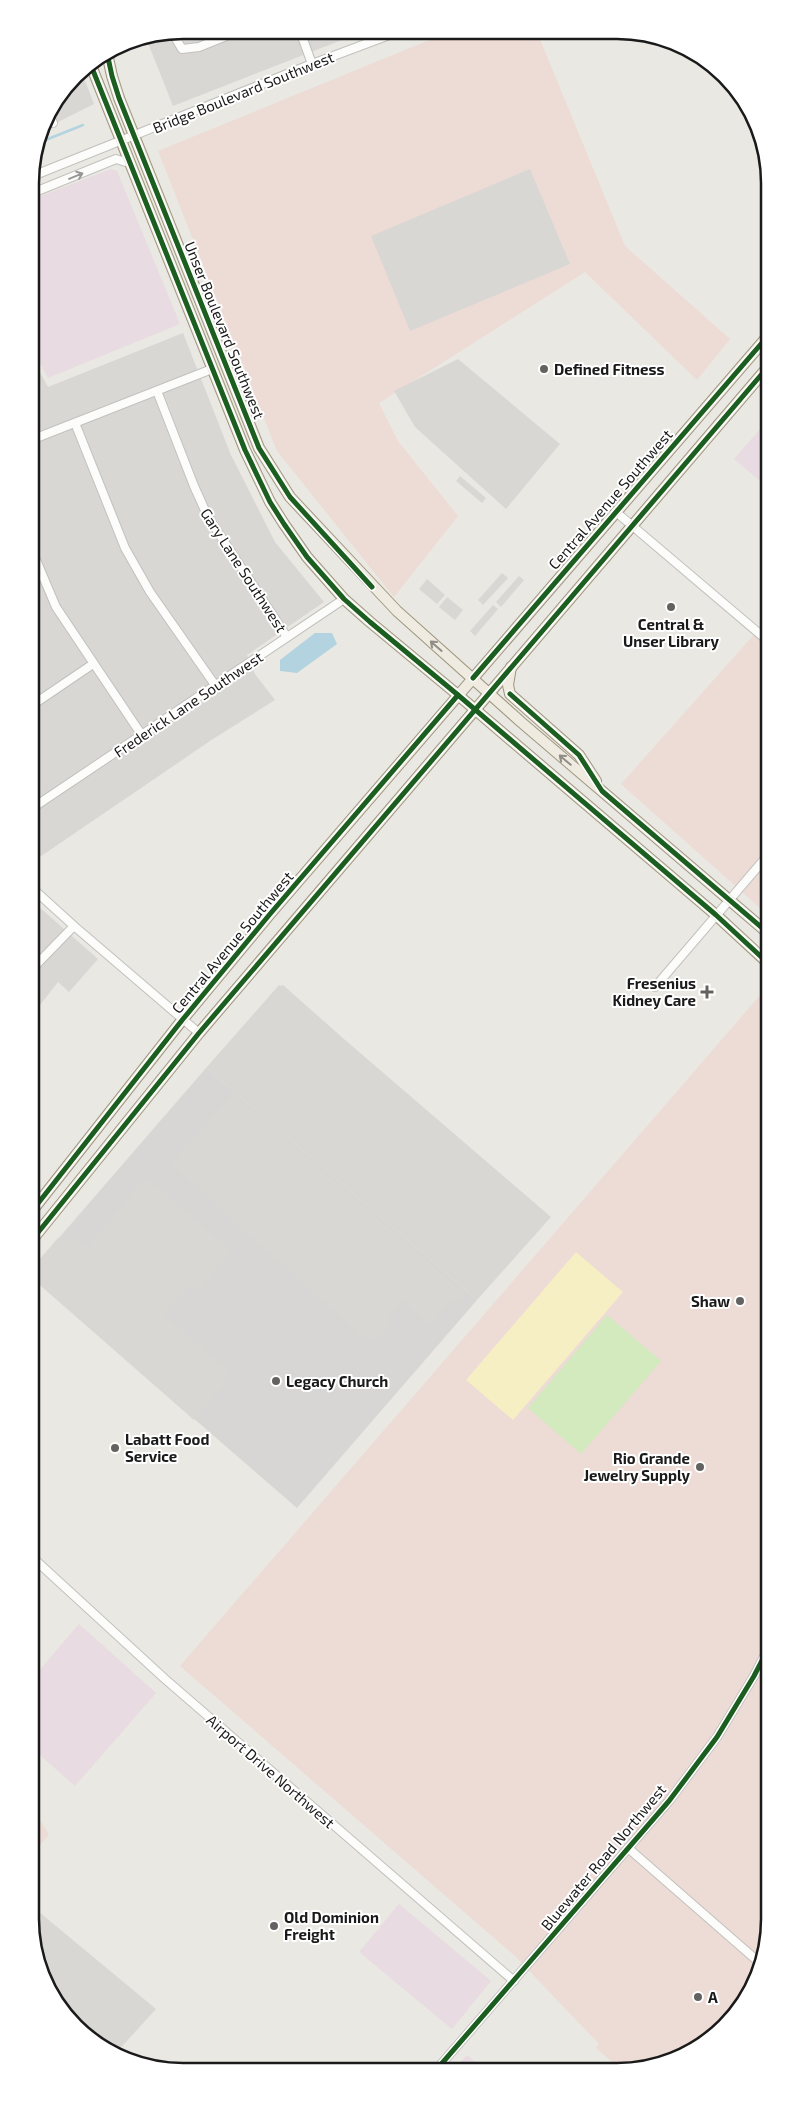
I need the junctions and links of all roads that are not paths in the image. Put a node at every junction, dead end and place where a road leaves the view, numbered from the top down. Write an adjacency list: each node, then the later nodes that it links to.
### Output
1 (176, 39): 2 (street)
2 (219, 39)
3 (303, 39): 6 (street)
4 (379, 39): 6 (street, Bridge Boulevard Southwest)
5 (108, 60): 8 (main road, Unser Boulevard Southwest)
6 (312, 64): 8 (street, Bridge Boulevard Southwest)
7 (93, 71): 9 (main road, Unser Boulevard Southwest)
8 (134, 136): 9 (street, Bridge Boulevard Southwest); 27 (main road, Unser Boulevard Southwest, one-way to 8)
9 (120, 141): 10 (main road, Unser Boulevard Southwest); 11 (street, Bridge Boulevard Southwest)
10 (128, 163): 12 (street, one-way to 10); 14 (main road, Unser Boulevard Southwest)
11 (39, 173)
12 (39, 190)
13 (761, 344): 19 (main road, Central Avenue Southwest)
14 (212, 369): 16 (street); 22 (main road, Unser Boulevard Southwest)
15 (761, 375): 20 (main road)
16 (157, 391): 17 (street); 24 (street, Gary Lane Southwest)
17 (75, 423): 18 (street); 28 (street)
18 (39, 437)
19 (616, 512): 20 (street); 27 (main road, Central Avenue Southwest)
20 (632, 527): 23 (street); 26 (main road)
21 (39, 567): 25 (street)
22 (344, 599): 24 (street, Frederick Lane Southwest); 30 (main road, Unser Boulevard Southwest)
23 (761, 634)
24 (287, 637): 28 (street, Frederick Lane Southwest)
25 (93, 664): 31 (street); 33 (street)
26 (512, 666): 29 (main road); 34 (main road)
27 (473, 678): 29 (main road, Unser Boulevard Southwest); 30 (main road, Central Avenue Southwest)
28 (214, 685): 33 (street, Frederick Lane Southwest)
29 (489, 693): 32 (main road); 34 (main road, Unser Boulevard Southwest, one-way to 29)
30 (458, 695): 32 (main road, Unser Boulevard Southwest); 45 (main road, Central Avenue Southwest)
31 (39, 701)
32 (475, 710): 39 (main road, Unser Boulevard Southwest); 46 (main road)
33 (141, 734): 35 (street, Frederick Lane Southwest)
34 (602, 791): 38 (main road, Unser Boulevard Southwest)
35 (39, 804)
36 (761, 863): 38 (street)
37 (39, 894): 40 (street)
38 (730, 900): 39 (street); 41 (main road, Unser Boulevard Southwest)
39 (716, 915): 42 (main road, Unser Boulevard Southwest); 44 (street)
40 (74, 926): 43 (street); 45 (street)
41 (761, 927)
42 (761, 957)
43 (39, 962)
44 (655, 987)
45 (183, 1019): 46 (street); 47 (main road, Central Avenue Southwest)
46 (199, 1032): 48 (main road)
47 (39, 1202)
48 (39, 1231)
49 (39, 1563): 53 (street, Airport Drive Northwest)
50 (761, 1662): 51 (street, Bluewater Road Northwest)
51 (628, 1848): 52 (street); 53 (street, Bluewater Road Northwest)
52 (755, 1959)
53 (514, 1981): 54 (street, Bluewater Road Northwest)
54 (442, 2063)

